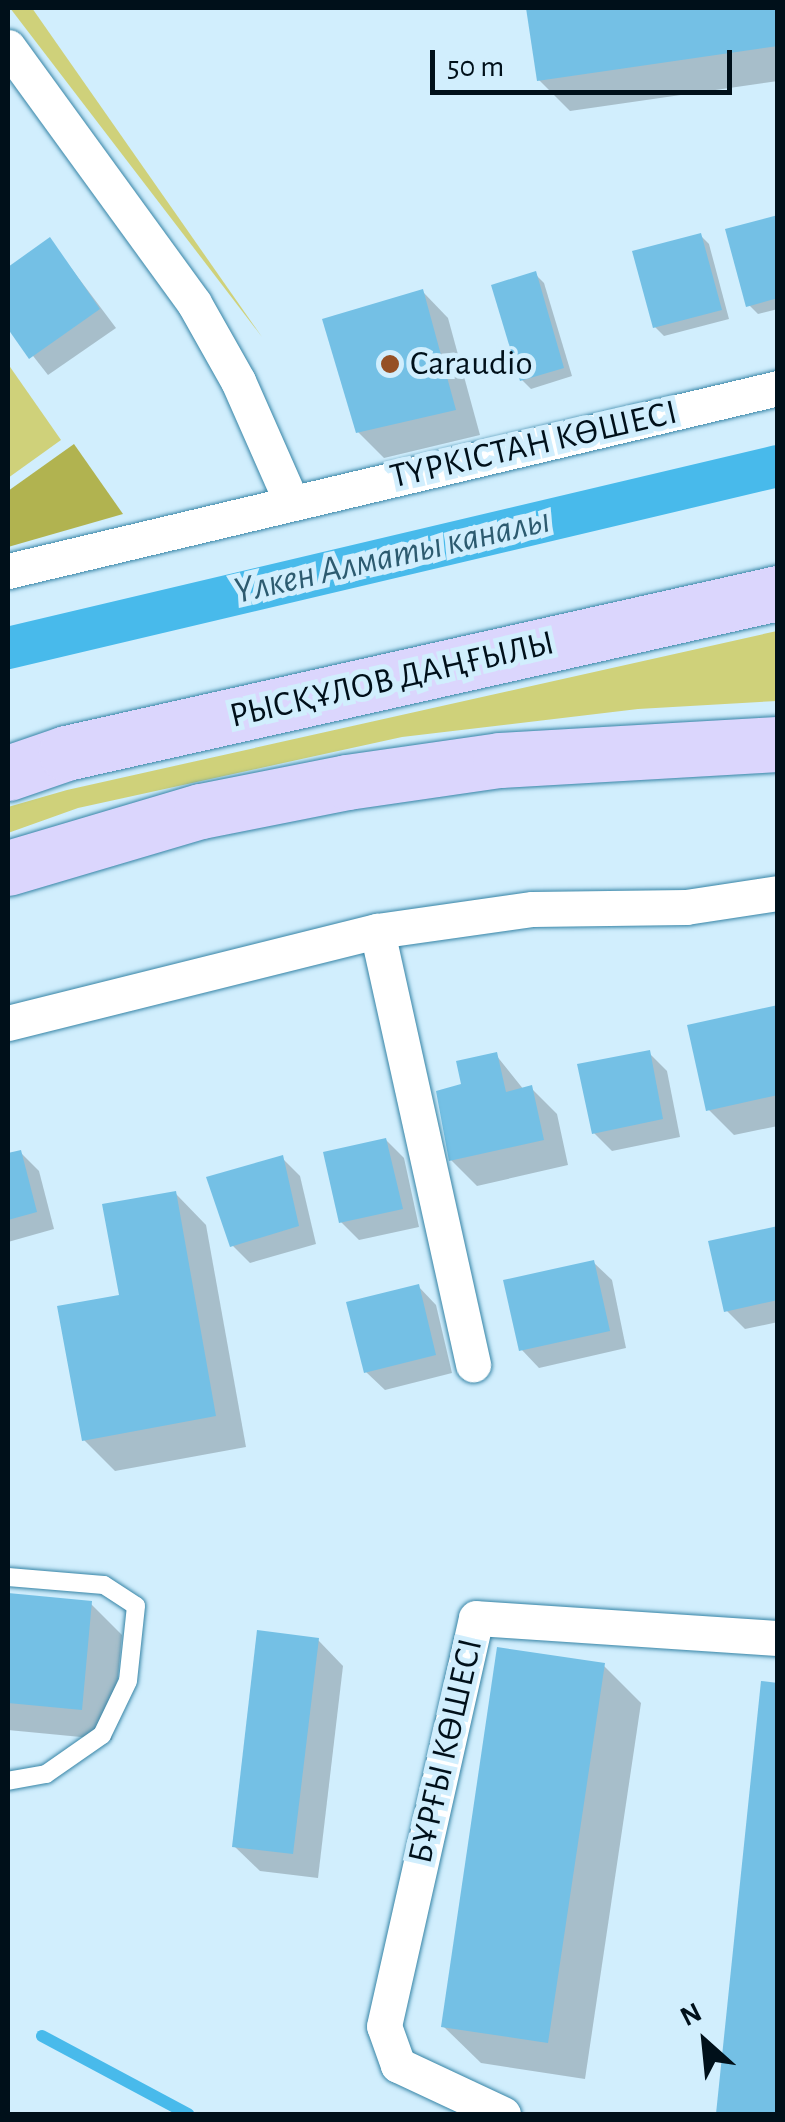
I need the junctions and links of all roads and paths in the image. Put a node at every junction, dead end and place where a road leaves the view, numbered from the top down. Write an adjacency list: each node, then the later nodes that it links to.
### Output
1 (8, 47): 3 (street)
2 (778, 388): 3 (street, ТҮРКІСТАН КӨШЕСІ)
3 (292, 502): 4 (street, ТҮРКІСТАН КӨШЕСІ)
4 (8, 570)
5 (778, 594): 7 (main road, РЫСҚҰЛОВ ДАҢҒЫЛЫ)
6 (778, 744): 8 (main road)
7 (8, 773)
8 (8, 868)
9 (778, 894): 10 (street)
10 (377, 931): 11 (street); 12 (street)
11 (8, 1023)
12 (474, 1366)
13 (8, 1577): 15 (lane)
14 (778, 1638): 16 (street, БҰРҒЫ КӨШЕСІ)
15 (8, 1781)
16 (502, 2114)

